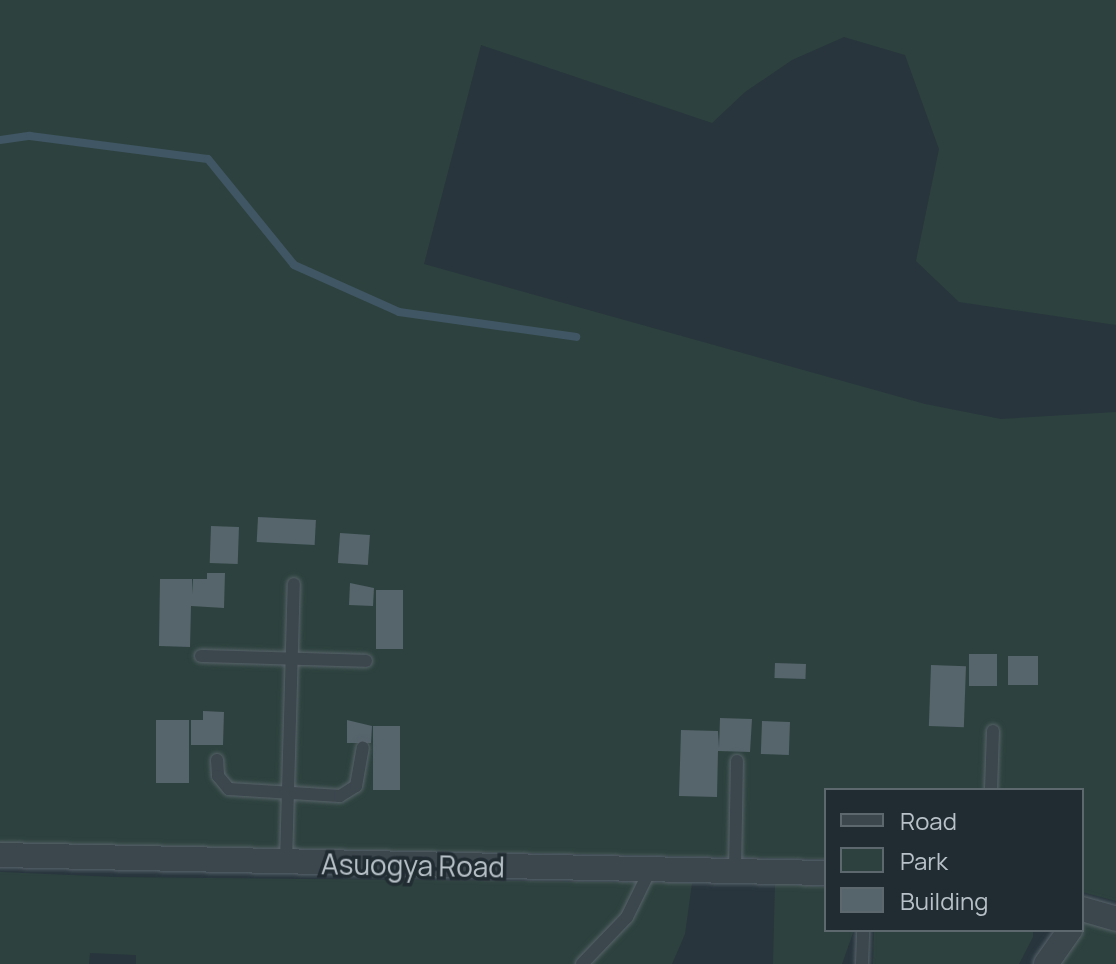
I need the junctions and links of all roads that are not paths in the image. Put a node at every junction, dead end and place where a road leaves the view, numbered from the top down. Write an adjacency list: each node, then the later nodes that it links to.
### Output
1 (294, 584): 3 (lane)
2 (201, 656): 3 (lane)
3 (292, 659): 4 (lane); 10 (lane)
4 (366, 661)
5 (993, 731): 9 (lane)
6 (363, 748): 10 (lane)
7 (217, 760): 10 (lane)
8 (737, 761): 14 (lane)
9 (991, 788)
10 (288, 794): 12 (lane)
11 (0, 855): 12 (street, Asuogya Road)
12 (286, 862): 13 (street, Asuogya Road)
13 (650, 870): 14 (street, Asuogya Road); 20 (lane)
14 (735, 872): 15 (street, Asuogya Road)
15 (824, 873)
16 (1084, 911): 17 (street)
17 (1116, 919)
18 (863, 932): 21 (lane)
19 (1069, 932): 22 (street)
20 (582, 964)
21 (862, 964)
22 (1046, 964)

